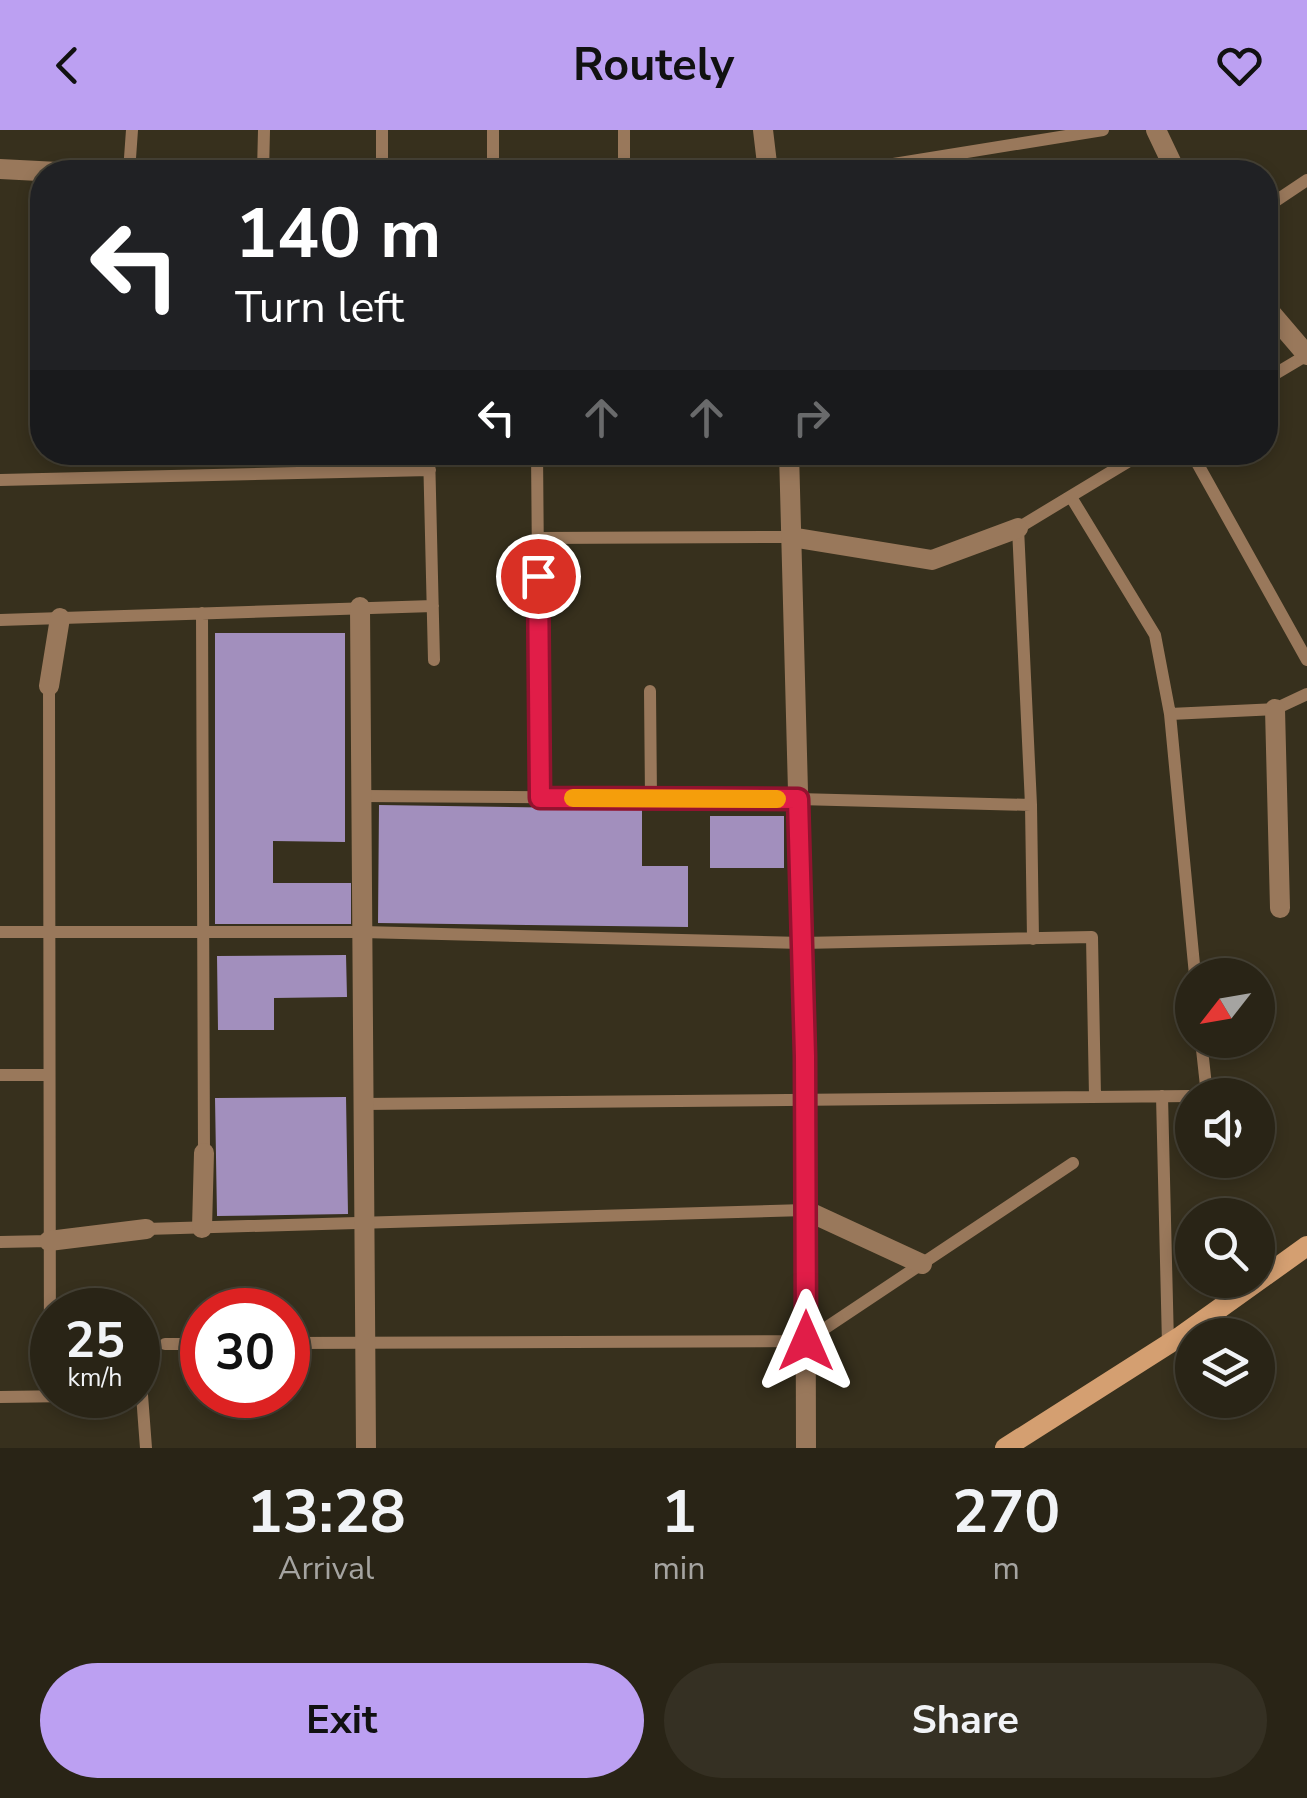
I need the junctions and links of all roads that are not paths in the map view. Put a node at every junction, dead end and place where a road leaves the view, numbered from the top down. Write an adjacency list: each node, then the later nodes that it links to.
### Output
1 (132, 130): 9 (lane)
2 (264, 130): 10 (lane)
3 (382, 130): 11 (lane)
4 (492, 130): 12 (lane)
5 (624, 130): 13 (lane)
6 (764, 130): 14 (street)
7 (1102, 130): 15 (lane)
8 (1157, 130): 16 (street)
9 (130, 160)
10 (263, 160)
11 (382, 160)
12 (493, 160)
13 (624, 160)
14 (767, 160)
15 (918, 160)
16 (1171, 160)
17 (0, 169): 18 (street); 19 (lane)
18 (30, 171)
19 (0, 179)
20 (1307, 180): 21 (lane)
21 (1278, 199)
22 (1278, 321): 23 (street)
23 (1307, 355): 24 (lane)
24 (1278, 372)
25 (430, 465): 30 (lane)
26 (537, 465): 35 (lane)
27 (789, 465): 34 (street)
28 (1123, 465): 32 (lane)
29 (1198, 465): 42 (lane)
30 (430, 470): 31 (lane); 36 (lane)
31 (0, 480)
32 (1071, 497): 33 (lane); 47 (lane)
33 (1018, 528): 34 (street); 52 (lane)
34 (791, 537): 35 (lane); 51 (street)
35 (538, 538): 49 (lane)
36 (433, 606): 37 (lane); 41 (lane)
37 (360, 608): 38 (lane); 48 (street)
38 (202, 613): 39 (lane); 56 (lane)
39 (60, 618): 40 (lane); 43 (street)
40 (0, 620)
41 (434, 660)
42 (1307, 660)
43 (48, 686): 55 (lane)
44 (650, 692): 50 (lane)
45 (1307, 694): 46 (lane)
46 (1275, 709): 47 (lane); 53 (street)
47 (1170, 714): 60 (lane)
48 (362, 796): 49 (lane); 57 (street)
49 (540, 798): 50 (lane)
50 (651, 798): 51 (lane)
51 (798, 799): 52 (lane); 59 (street)
52 (1031, 805): 58 (lane)
53 (1280, 908)
54 (0, 932): 55 (lane)
55 (48, 932): 56 (lane); 62 (lane)
56 (203, 932): 57 (lane); 68 (lane)
57 (363, 932): 59 (lane); 67 (street)
58 (1033, 939): 59 (lane); 63 (lane)
59 (802, 943): 66 (street)
60 (1193, 958)
61 (0, 1075): 62 (lane)
62 (49, 1075): 74 (lane)
63 (1095, 1096): 64 (lane); 66 (lane)
64 (1162, 1096): 65 (lane); 84 (lane)
65 (1175, 1096)
66 (806, 1098): 67 (lane); 70 (street)
67 (364, 1104): 71 (street)
68 (204, 1153): 72 (street)
69 (1073, 1163): 77 (lane)
70 (806, 1210): 71 (lane); 77 (street); 79 (street)
71 (364, 1224): 72 (lane); 80 (street)
72 (202, 1228): 73 (lane)
73 (146, 1230): 74 (street)
74 (50, 1241): 75 (lane); 78 (lane)
75 (0, 1242)
76 (1307, 1246): 84 (street)
77 (922, 1264): 79 (lane)
78 (50, 1288)
79 (806, 1341): 80 (lane); 90 (street)
80 (366, 1342): 81 (lane); 89 (street)
81 (310, 1343)
82 (164, 1344): 83 (lane)
83 (180, 1344)
84 (1168, 1344): 91 (street)
85 (0, 1396): 86 (lane)
86 (30, 1396)
87 (144, 1418): 88 (lane)
88 (146, 1448)
89 (366, 1448)
90 (806, 1448)
91 (1005, 1448)

